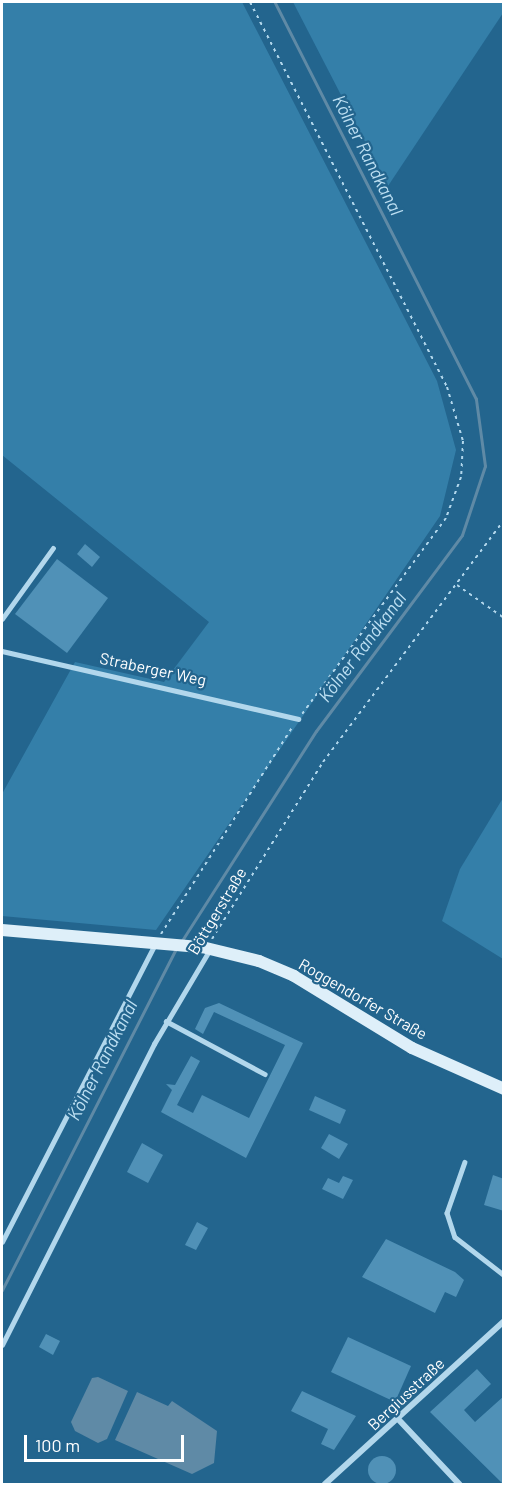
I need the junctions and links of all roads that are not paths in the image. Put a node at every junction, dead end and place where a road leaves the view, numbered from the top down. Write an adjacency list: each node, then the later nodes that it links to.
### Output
1 (53, 548): 2 (lane)
2 (2, 619)
3 (2, 651): 4 (lane, Straberger Weg)
4 (298, 719)
5 (2, 930): 6 (main road)
6 (158, 944): 7 (main road); 12 (lane)
7 (206, 948): 8 (lane, Böttgerstraße); 10 (main road, Roggendorfer Straße)
8 (166, 1021): 9 (lane); 15 (lane, Böttgerstraße)
9 (265, 1074)
10 (504, 1089)
11 (465, 1162): 13 (lane)
12 (2, 1242)
13 (504, 1275)
14 (504, 1321): 16 (street, Bergiusstraße)
15 (2, 1345)
16 (399, 1420): 17 (street, Bergiusstraße); 18 (street)
17 (326, 1485)
18 (459, 1485)

